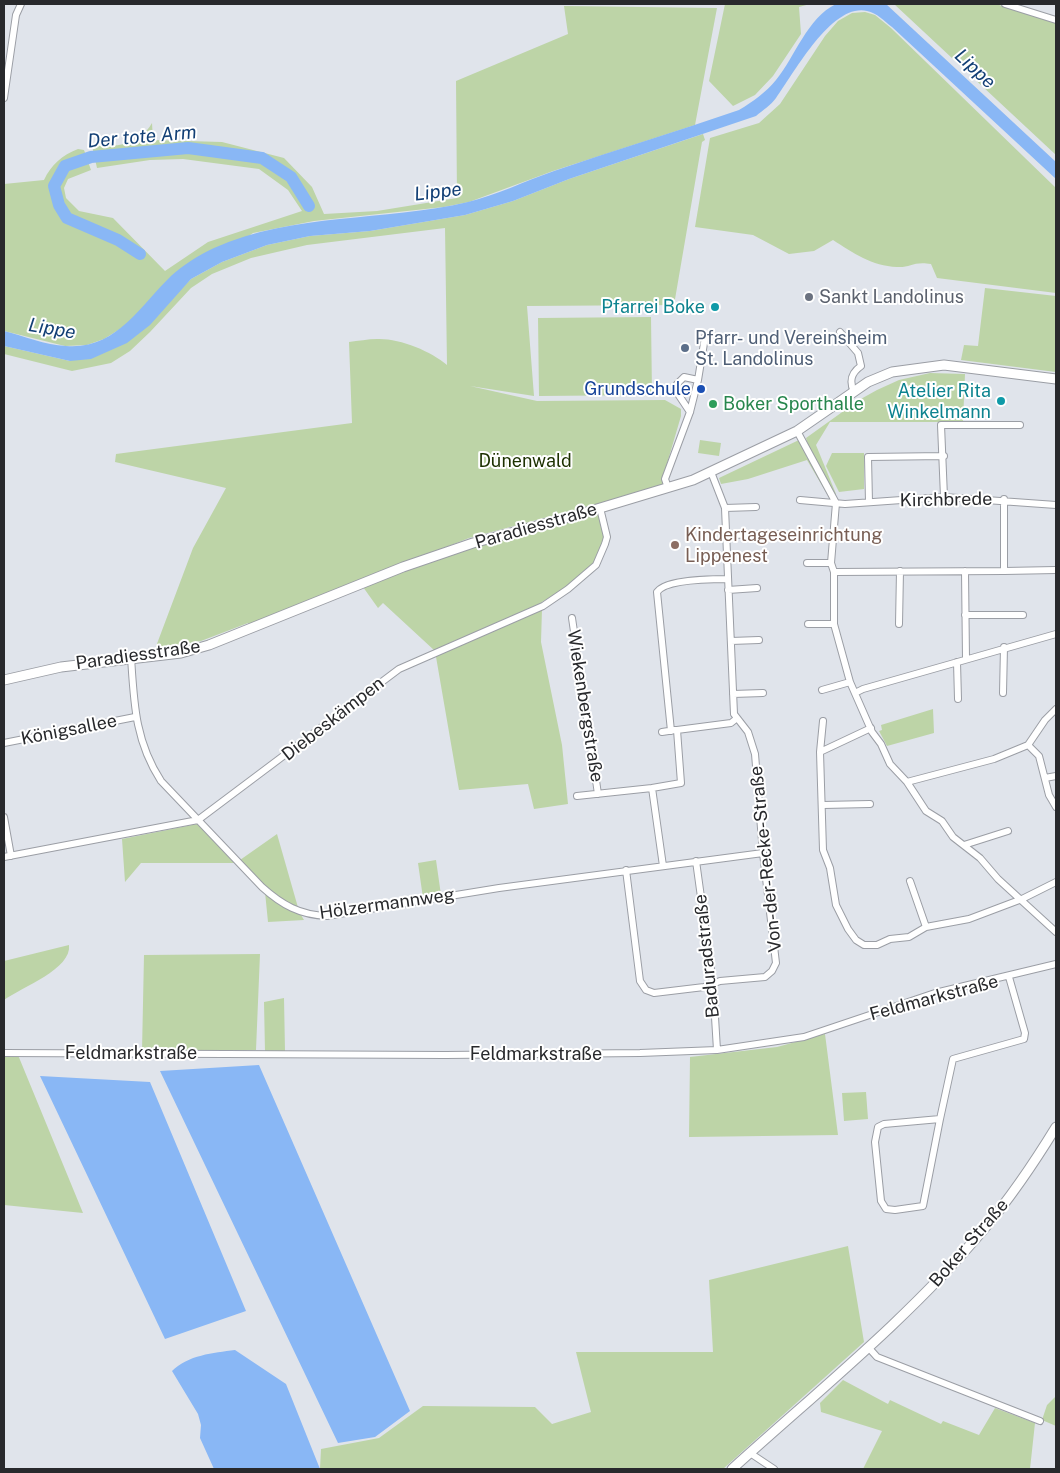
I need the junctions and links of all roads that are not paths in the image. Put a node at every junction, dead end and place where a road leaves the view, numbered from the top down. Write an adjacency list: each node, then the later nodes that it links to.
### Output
1 (21, 4): 4 (street)
2 (1005, 4): 3 (street)
3 (1056, 20)
4 (4, 98)
5 (840, 332): 9 (street)
6 (705, 337): 8 (street)
7 (1056, 379): 9 (main road, Paradiesstraße)
8 (698, 380): 10 (street); 10 (street)
9 (854, 392): 12 (main road, Paradiesstraße)
10 (690, 412): 15 (street)
11 (1020, 425): 13 (street)
12 (797, 431): 14 (main road, Paradiesstraße); 20 (street)
13 (944, 456): 16 (street); 19 (street)
14 (711, 472): 15 (main road, Paradiesstraße); 24 (street, Von-der-Recke-Straße)
15 (668, 488): 23 (main road, Paradiesstraße)
16 (944, 497): 18 (street, Kirchbrede); 19 (street, Kirchbrede)
17 (800, 500): 20 (street, Kirchbrede)
18 (1004, 500): 21 (street, Kirchbrede); 32 (street)
19 (869, 502): 20 (street, Kirchbrede)
20 (836, 503): 28 (street)
21 (1056, 505)
22 (756, 507): 24 (street)
23 (600, 508): 47 (main road, Paradiesstraße); 78 (street, Diebeskämpen)
24 (725, 508): 26 (street, Von-der-Recke-Straße)
25 (781, 534): 26 (street)
26 (726, 535): 34 (street, Von-der-Recke-Straße)
27 (807, 563): 28 (street)
28 (832, 563): 33 (street)
29 (1056, 570): 32 (street)
30 (900, 571): 31 (street); 33 (street); 42 (street)
31 (965, 571): 32 (street); 37 (street)
32 (1004, 571)
33 (834, 572): 41 (street)
34 (728, 579): 36 (street, Von-der-Recke-Straße); 63 (street)
35 (756, 588): 36 (street)
36 (728, 590): 45 (street, Von-der-Recke-Straße)
37 (965, 615): 38 (street); 48 (street)
38 (1023, 615)
39 (572, 618): 72 (street, Wiekenbergstraße)
40 (808, 624): 41 (street)
41 (834, 624): 51 (street)
42 (899, 624)
43 (1056, 634): 46 (street)
44 (759, 640): 45 (street)
45 (731, 642): 56 (street, Von-der-Recke-Straße)
46 (1004, 647): 48 (street); 55 (street)
47 (131, 657): 50 (main road, Paradiesstraße); 59 (street, Hölzermannweg)
48 (966, 659): 49 (street)
49 (957, 662): 54 (street); 57 (street)
50 (4, 680)
51 (850, 682): 52 (street); 54 (street)
52 (822, 690)
53 (762, 693): 56 (street)
54 (855, 693): 62 (street)
55 (1004, 693)
56 (733, 694): 60 (street, Von-der-Recke-Straße)
57 (958, 699)
58 (1056, 709): 66 (street)
59 (135, 717): 65 (street, Königsallee); 78 (street, Hölzermannweg)
60 (736, 719): 63 (street); 81 (street, Von-der-Recke-Straße)
61 (823, 721): 67 (street)
62 (871, 728): 67 (street); 70 (street)
63 (674, 730): 64 (street); 71 (street, Wiekenbergstraße)
64 (662, 732)
65 (4, 743)
66 (1028, 745): 69 (street); 70 (street)
67 (820, 752): 75 (street)
68 (1056, 776): 69 (street)
69 (1045, 778): 76 (street)
70 (907, 782): 80 (street)
71 (652, 788): 72 (street, Wiekenbergstraße); 85 (street)
72 (598, 794): 73 (street, Wiekenbergstraße)
73 (578, 796)
74 (870, 804): 75 (street)
75 (823, 806): 90 (street)
76 (1056, 808)
77 (4, 817): 82 (street)
78 (198, 820): 82 (street, Diebeskämpen); 86 (street, Hölzermannweg)
79 (1008, 831): 80 (street)
80 (964, 845): 89 (street)
81 (763, 853): 84 (street, Hölzermannweg); 94 (street, Von-der-Recke-Straße)
82 (11, 856): 83 (street, Diebeskämpen)
83 (4, 857)
84 (696, 861): 85 (street, Hölzermannweg); 94 (street, Baduradstraße)
85 (663, 866): 86 (street, Hölzermannweg)
86 (626, 870): 94 (street)
87 (910, 881): 90 (street)
88 (1056, 882): 89 (street)
89 (1022, 899): 90 (street); 91 (street)
90 (926, 927)
91 (1056, 932)
92 (1056, 964): 93 (street, Feldmarkstraße)
93 (1009, 977): 95 (street, Feldmarkstraße); 97 (street)
94 (712, 984): 95 (street, Baduradstraße)
95 (717, 1050): 96 (street, Feldmarkstraße)
96 (4, 1054)
97 (940, 1120): 97 (street)
98 (1056, 1127): 99 (main road, Boker Straße)
99 (868, 1347): 100 (street); 101 (main road, Boker Straße)
100 (1040, 1421)
101 (750, 1453): 102 (main road, Boker Straße); 103 (street)
102 (732, 1469)
103 (774, 1469)

